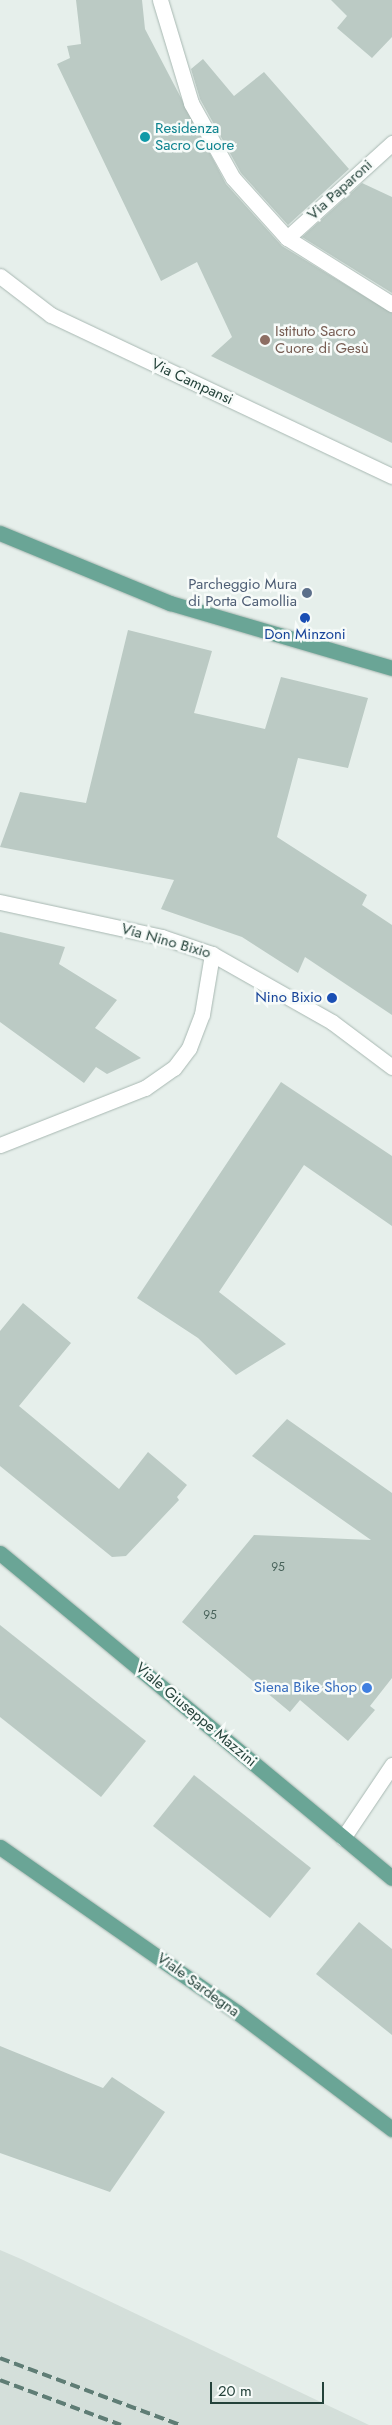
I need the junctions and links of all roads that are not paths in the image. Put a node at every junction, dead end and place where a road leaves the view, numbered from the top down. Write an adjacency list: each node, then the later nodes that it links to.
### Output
1 (160, 0): 3 (street)
2 (392, 143): 3 (street, Via Paparoni)
3 (288, 238): 5 (street)
4 (0, 276): 6 (street, Via Campansi)
5 (392, 304)
6 (392, 476)
7 (0, 533): 8 (main road)
8 (392, 668)
9 (0, 902): 10 (street, Via Nino Bixio)
10 (212, 954): 11 (street, Via Nino Bixio); 12 (street)
11 (392, 1066)
12 (0, 1145)
13 (0, 1553): 15 (main road, Viale Giuseppe Mazzini)
14 (392, 1765): 15 (street)
15 (343, 1838): 17 (main road, Viale Giuseppe Mazzini)
16 (0, 1847): 18 (main road, Viale Sardegna)
17 (392, 1878)
18 (392, 2129)

